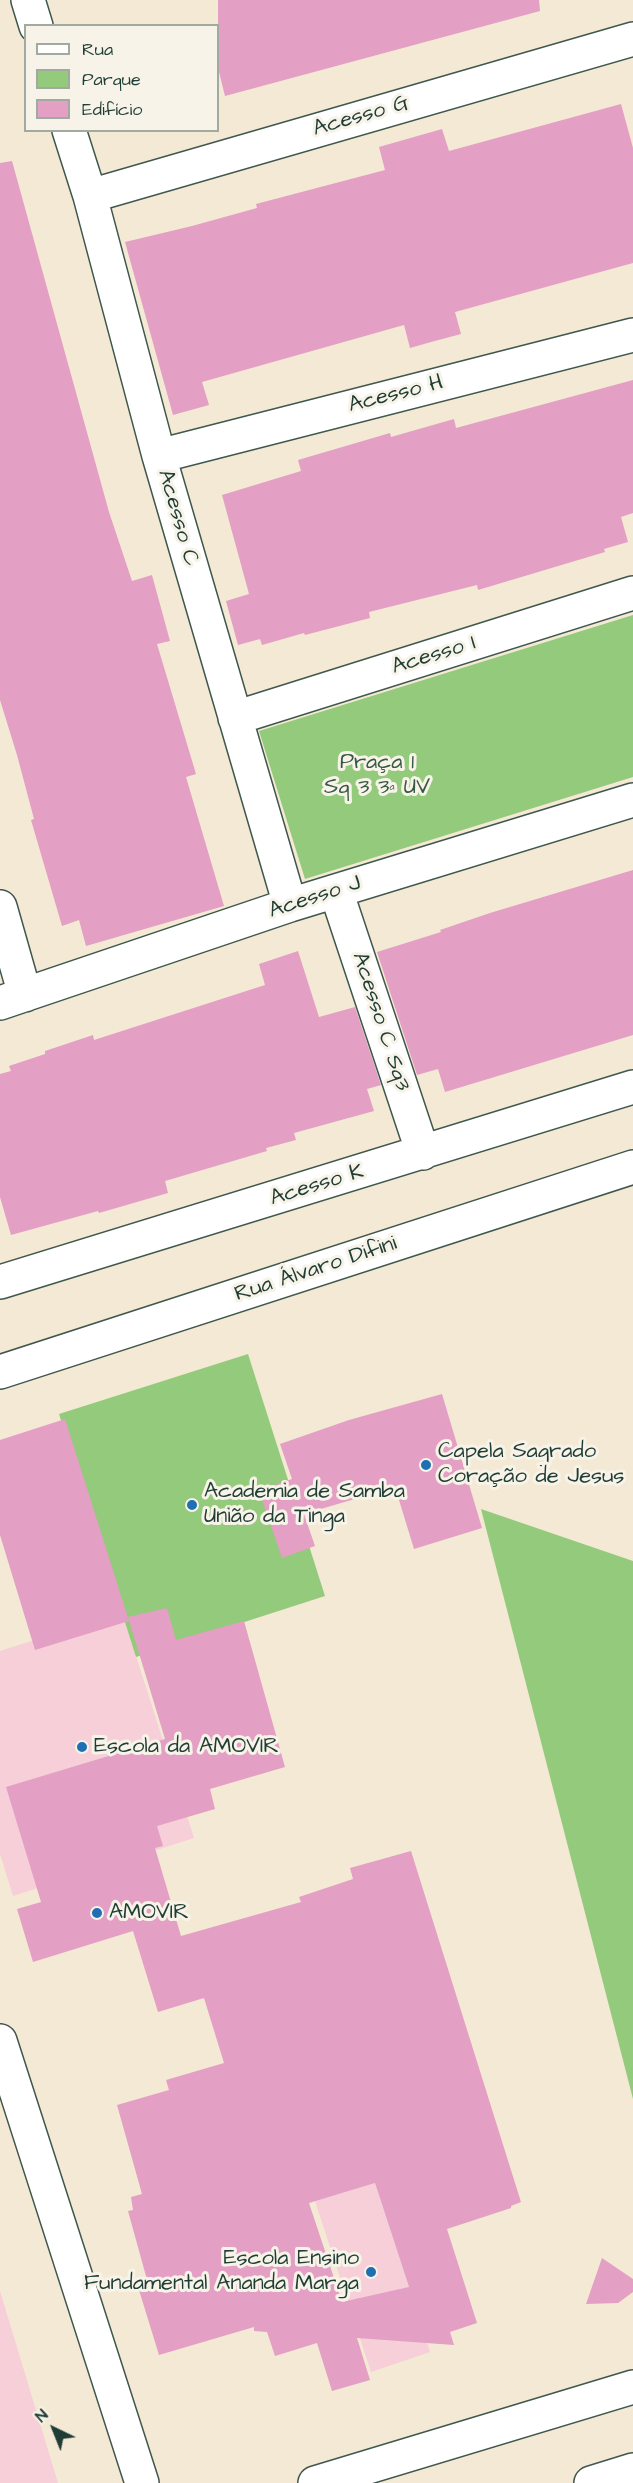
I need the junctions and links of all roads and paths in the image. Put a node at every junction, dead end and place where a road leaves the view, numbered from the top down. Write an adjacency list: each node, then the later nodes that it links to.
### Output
1 (28, 0): 2 (street)
2 (35, 24)
3 (633, 39): 5 (street, Acesso G)
4 (70, 132): 5 (street, Acesso C)
5 (90, 196): 7 (street, Acesso C)
6 (633, 335): 7 (street, Acesso H)
7 (159, 456): 9 (street, Acesso C)
8 (633, 593): 9 (street, Acesso I)
9 (235, 718): 12 (street, Acesso C)
10 (633, 800): 11 (street, Acesso J)
11 (336, 891): 12 (street, Acesso J); 16 (street, Acesso C Sq3)
12 (290, 905): 14 (street, Acesso J)
13 (0, 907): 14 (street)
14 (12, 999)
15 (633, 1087): 16 (street, Acesso K)
16 (423, 1153): 18 (street, Acesso K)
17 (633, 1167): 19 (street, Rua Álvaro Difini)
18 (0, 1282)
19 (0, 1372)
20 (0, 2040): 23 (street)
21 (633, 2387): 24 (street)
22 (633, 2470): 25 (street)
23 (142, 2483)
24 (315, 2483)
25 (591, 2483)

